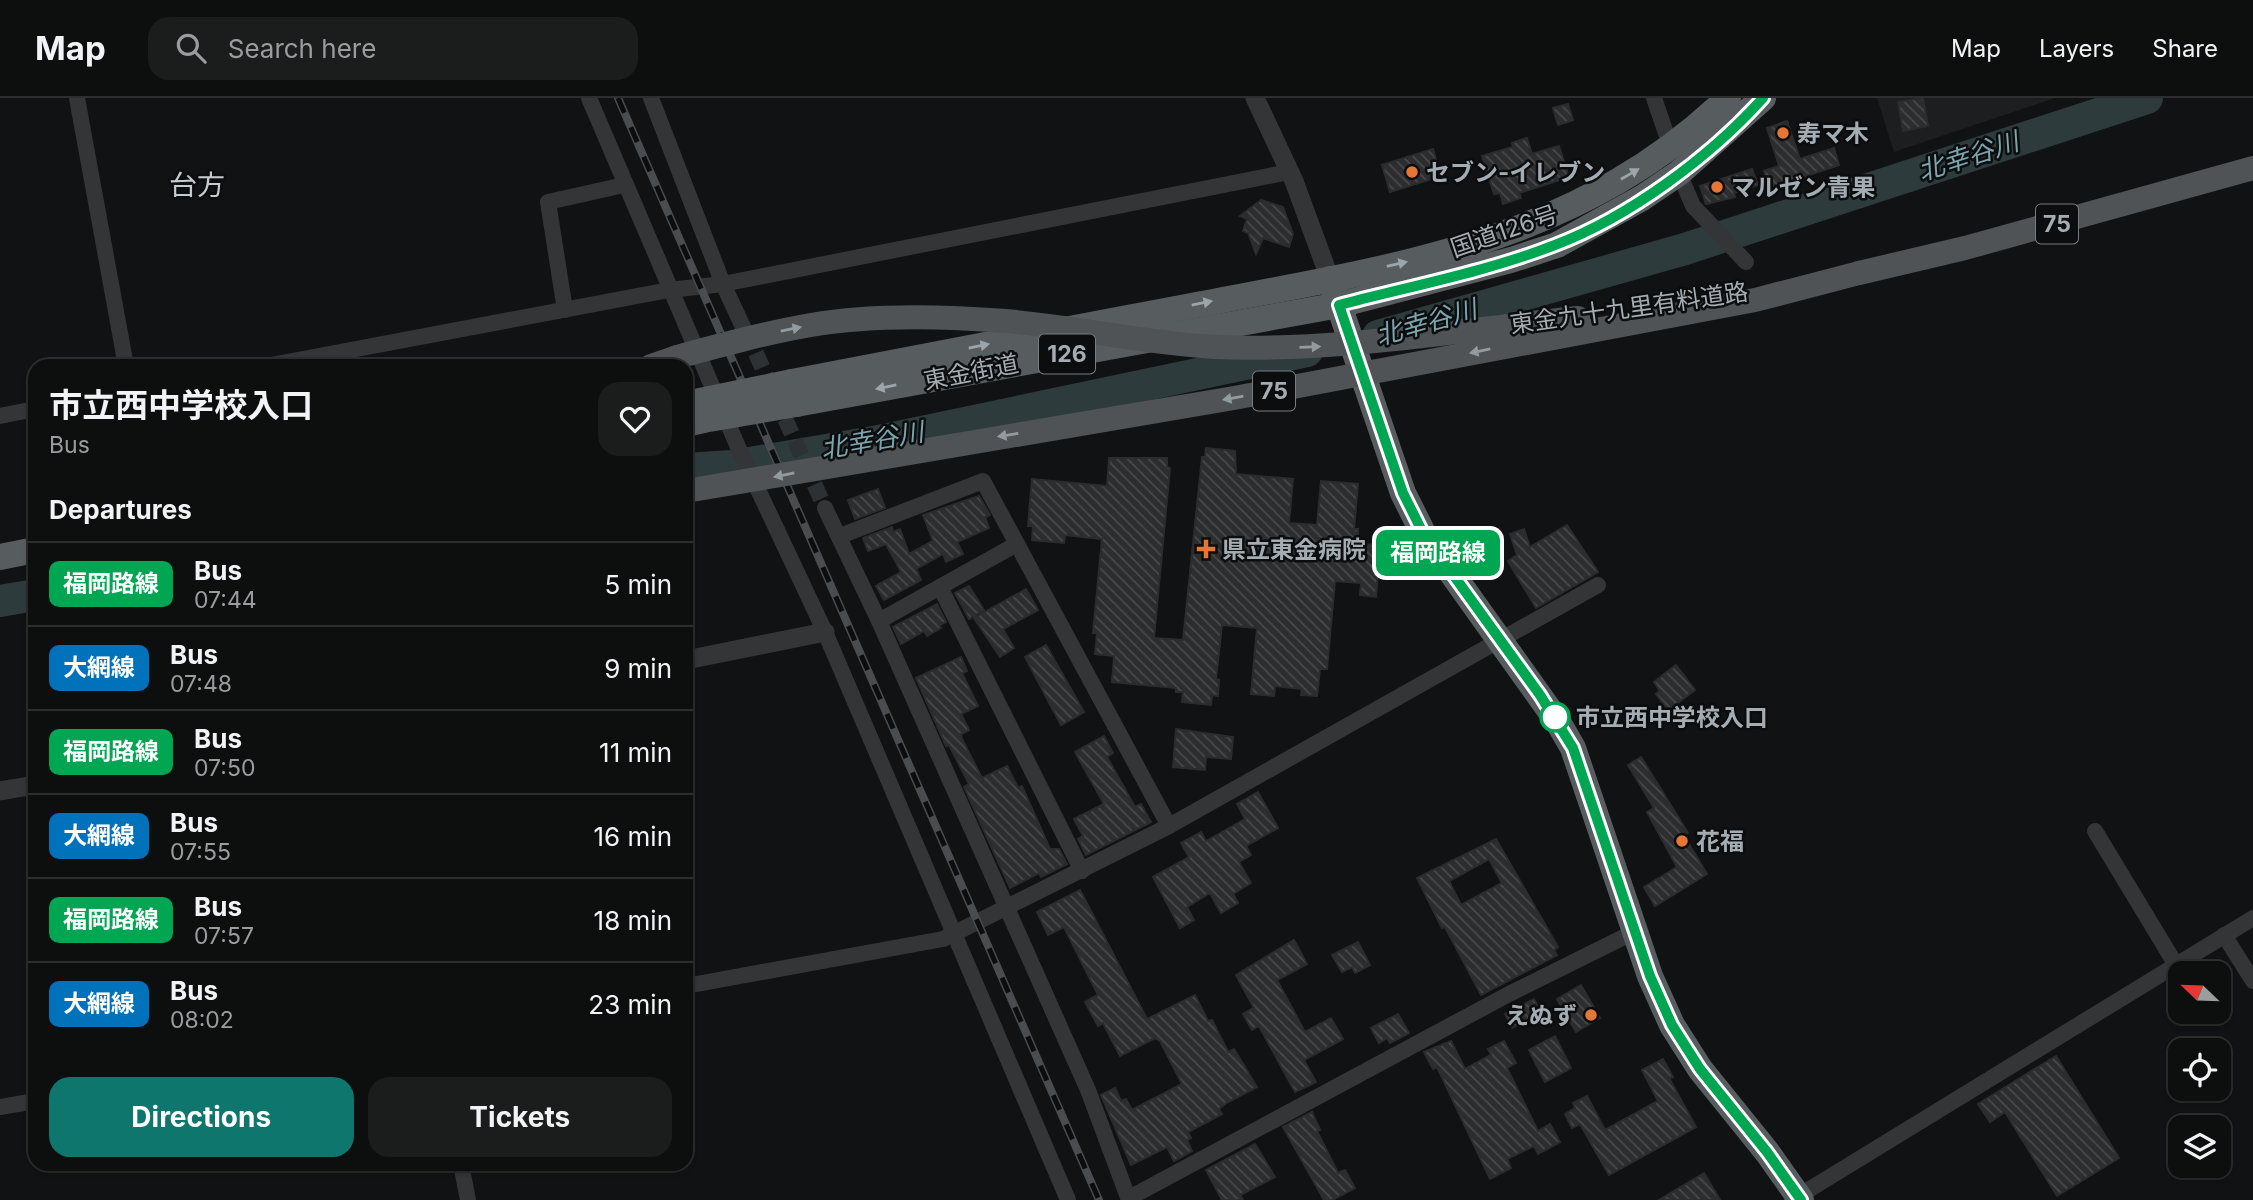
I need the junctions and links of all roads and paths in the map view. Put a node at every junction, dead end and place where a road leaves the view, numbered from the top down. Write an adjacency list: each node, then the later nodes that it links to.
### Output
1 (77, 98): 21 (street)
2 (589, 98): 12 (street)
3 (651, 98): 16 (street)
4 (1255, 98): 10 (street)
5 (1654, 98): 8 (street)
6 (1728, 98): 8 (highway, 国道126号 / 126)
7 (1763, 98): 11 (highway, 国道126号 / 126)
8 (1671, 148): 15 (highway, 国道126号 / 126, one-way to 8)
9 (2253, 168): 14 (main road, 東金九十九里有料道路 / 75)
10 (1289, 172): 15 (street); 16 (street)
11 (1679, 173): 13 (street); 18 (highway, 国道126号 / 126)
12 (624, 185): 17 (street); 19 (street)
13 (1746, 262)
14 (1859, 273): 23 (main road, 東金九十九里有料道路 / 75, one-way to 14, bridge); 28 (main road, 東金九十九里有料道路 / 75, one-way to 28, bridge)
15 (1330, 279): 18 (highway); 24 (highway, 東金街道 / 126, one-way to 15)
16 (723, 284): 17 (street); 20 (street)
17 (669, 290): 19 (street); 41 (street)
18 (1339, 305): 24 (highway, 東金街道 / 126, one-way to 24); 42 (highway)
19 (565, 310): 22 (street)
20 (744, 329)
21 (125, 359)
22 (303, 359)
23 (671, 359)
24 (794, 393): 26 (highway, 東金街道 / 126, bridge)
25 (28, 410): 27 (street)
26 (693, 413)
27 (0, 416)
28 (693, 490)
29 (825, 508): 31 (street)
30 (28, 535): 32 (highway)
31 (840, 536): 33 (street); 40 (street)
32 (0, 541)
33 (1017, 544): 39 (street); 46 (street)
34 (28, 551): 35 (highway)
35 (0, 557)
36 (28, 563): 37 (main road)
37 (0, 569)
38 (1598, 585): 42 (street)
39 (940, 587): 40 (street); 48 (street)
40 (879, 621): 49 (street)
41 (825, 632): 43 (street); 52 (street)
42 (1502, 641): 46 (street); 51 (highway)
43 (693, 659)
44 (28, 786): 45 (street)
45 (0, 791)
46 (1170, 826): 48 (street)
47 (2095, 831): 54 (street)
48 (1082, 871): 49 (street)
49 (1008, 909): 52 (street); 62 (street)
50 (2253, 918): 53 (street)
51 (1636, 931): 62 (street); 63 (highway)
52 (952, 934): 58 (street); 65 (street)
53 (2224, 935): 55 (street); 57 (street)
54 (2174, 961)
55 (2182, 961)
56 (2168, 970): 63 (street)
57 (2253, 981)
58 (693, 985)
59 (28, 1102): 60 (street)
60 (0, 1107)
61 (462, 1171): 64 (street)
62 (1129, 1199)
63 (1797, 1199)
64 (468, 1200)
65 (1068, 1200)

